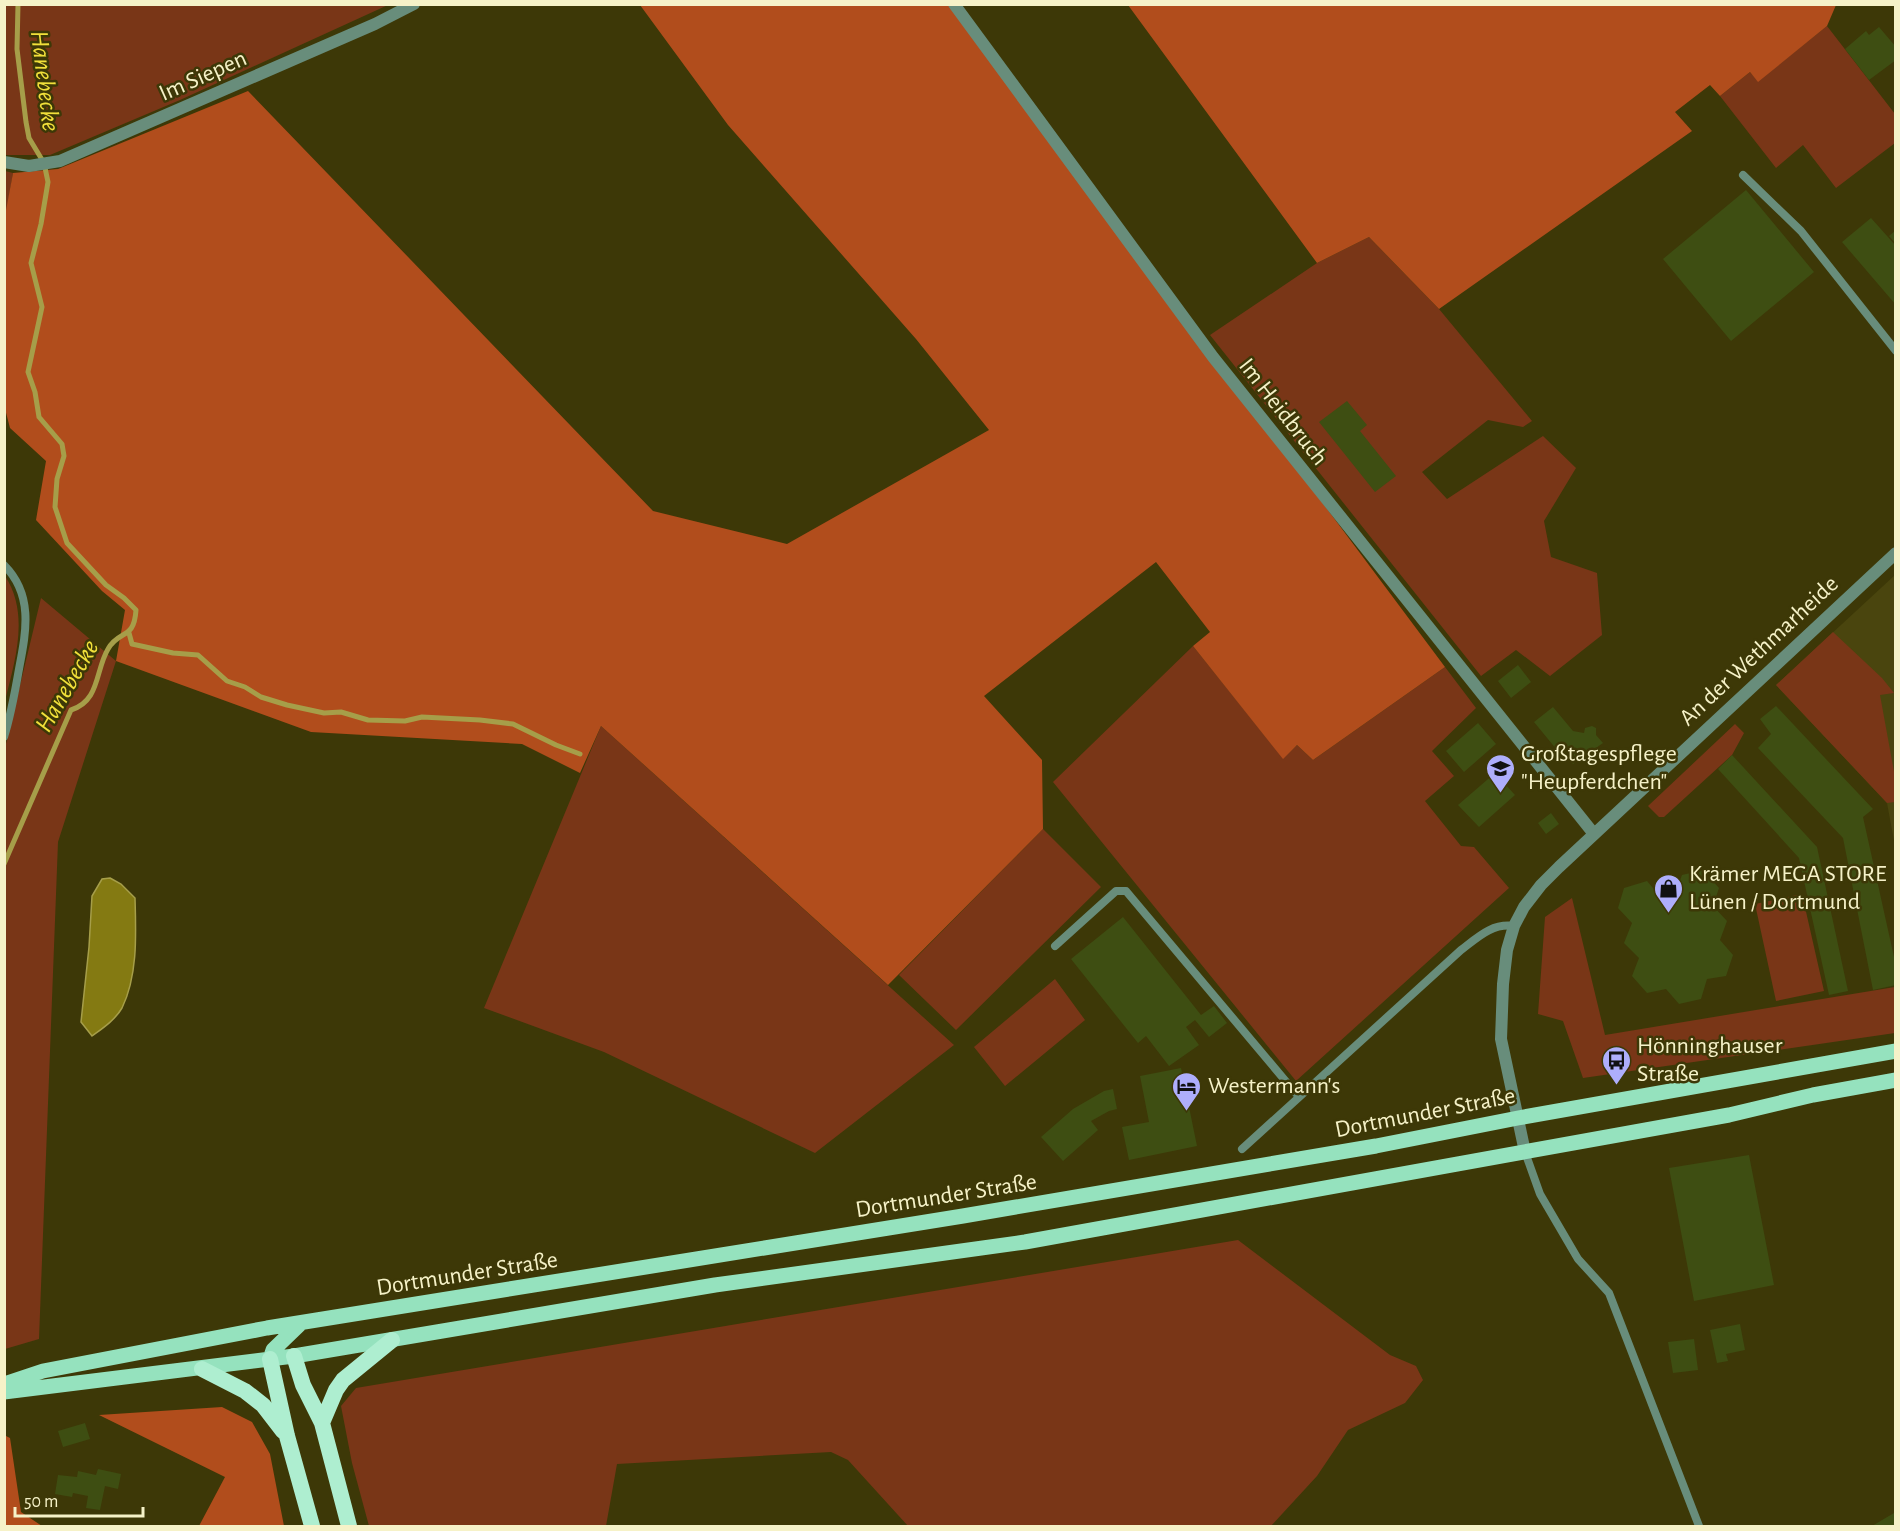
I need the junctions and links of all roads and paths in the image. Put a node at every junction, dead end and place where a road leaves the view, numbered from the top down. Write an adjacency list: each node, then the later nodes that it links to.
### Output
1 (414, 4): 3 (street, Im Siepen)
2 (954, 4): 9 (street, Im Heidbruch)
3 (4, 162)
4 (1743, 175): 5 (lane)
5 (1896, 351)
6 (1896, 553): 9 (street, An der Wethmarheide)
7 (4, 565): 8 (lane)
8 (4, 737)
9 (1594, 834): 10 (street, An der Wethmarheide)
10 (1514, 926): 14 (lane); 15 (street, An der Wethmarheide)
11 (1055, 946): 14 (lane)
12 (1896, 1051): 15 (main road, Dortmunder Straße)
13 (1896, 1080): 17 (main road)
14 (1299, 1097): 16 (lane)
15 (1518, 1118): 17 (street, An der Wethmarheide); 18 (main road, Dortmunder Straße)
16 (1242, 1149)
17 (1525, 1152): 21 (main road); 31 (lane)
18 (300, 1324): 19 (main road, Dortmunder Straße); 20 (main road)
19 (267, 1328): 20 (main road); 25 (main road, Dortmunder Straße)
20 (282, 1340): 22 (main road); 23 (main road)
21 (392, 1340): 22 (main road); 27 (highway)
22 (294, 1356): 23 (main road); 27 (highway)
23 (270, 1359): 24 (main road); 28 (highway)
24 (202, 1369): 26 (main road); 28 (highway)
25 (4, 1384)
26 (4, 1392)
27 (322, 1423): 30 (highway)
28 (287, 1436): 29 (highway)
29 (312, 1527)
30 (349, 1527)
31 (1699, 1527)

